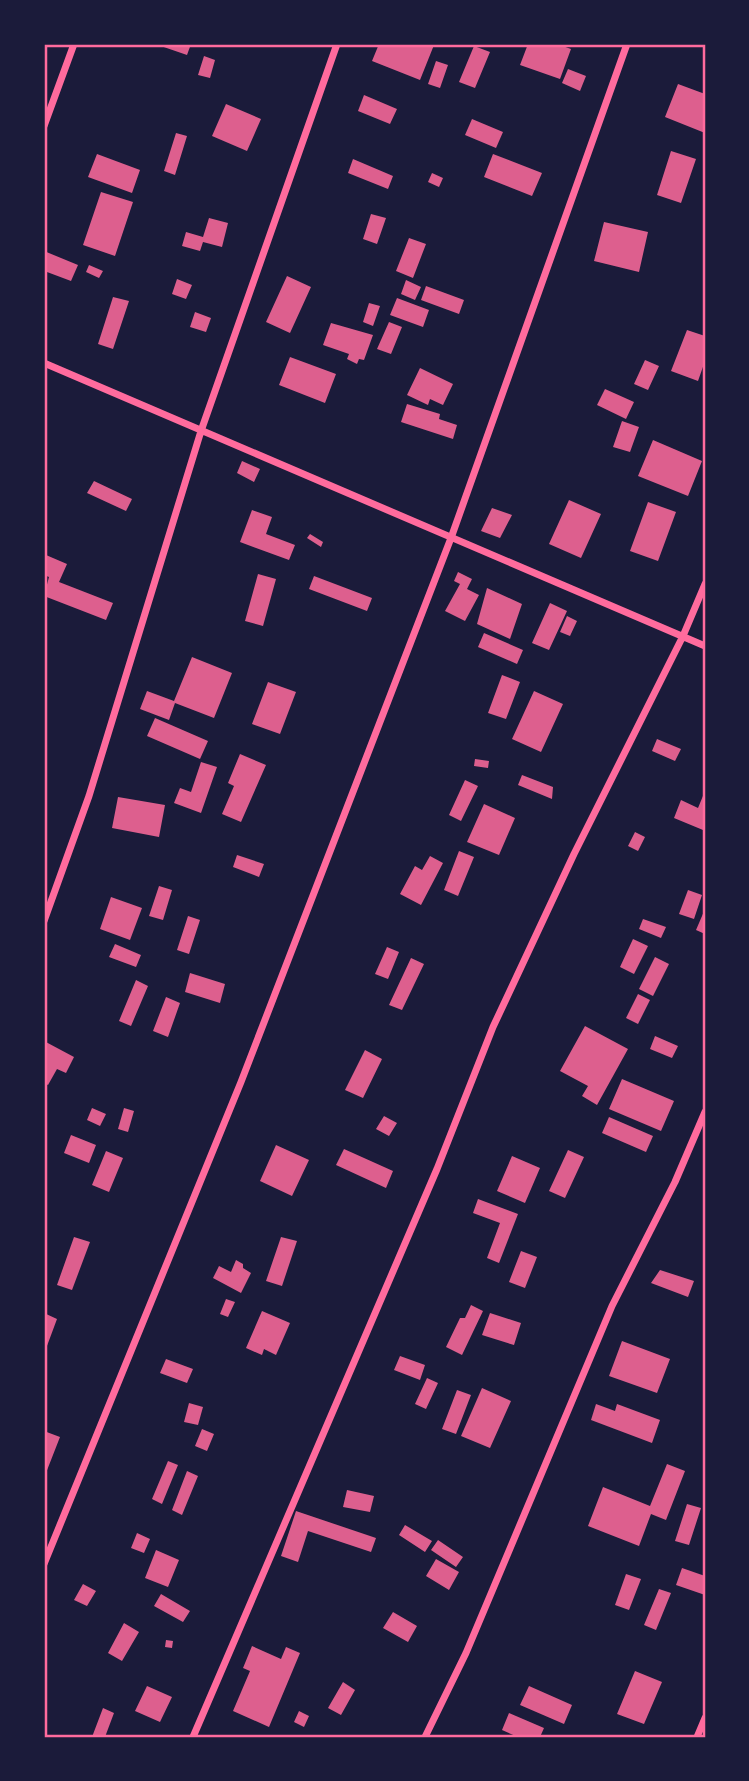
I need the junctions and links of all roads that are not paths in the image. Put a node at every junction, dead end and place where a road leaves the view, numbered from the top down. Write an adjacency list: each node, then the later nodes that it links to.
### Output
1 (74, 44): 4 (street)
2 (337, 44): 6 (street)
3 (626, 44): 7 (street)
4 (44, 126)
5 (44, 363): 6 (street)
6 (201, 431): 7 (street); 11 (street)
7 (451, 538): 9 (street); 13 (street)
8 (705, 584): 9 (street)
9 (682, 636): 10 (street); 15 (street)
10 (705, 646)
11 (44, 921)
12 (705, 1112): 16 (street)
13 (44, 1564)
14 (705, 1718): 17 (street)
15 (193, 1737)
16 (425, 1737)
17 (697, 1737)

